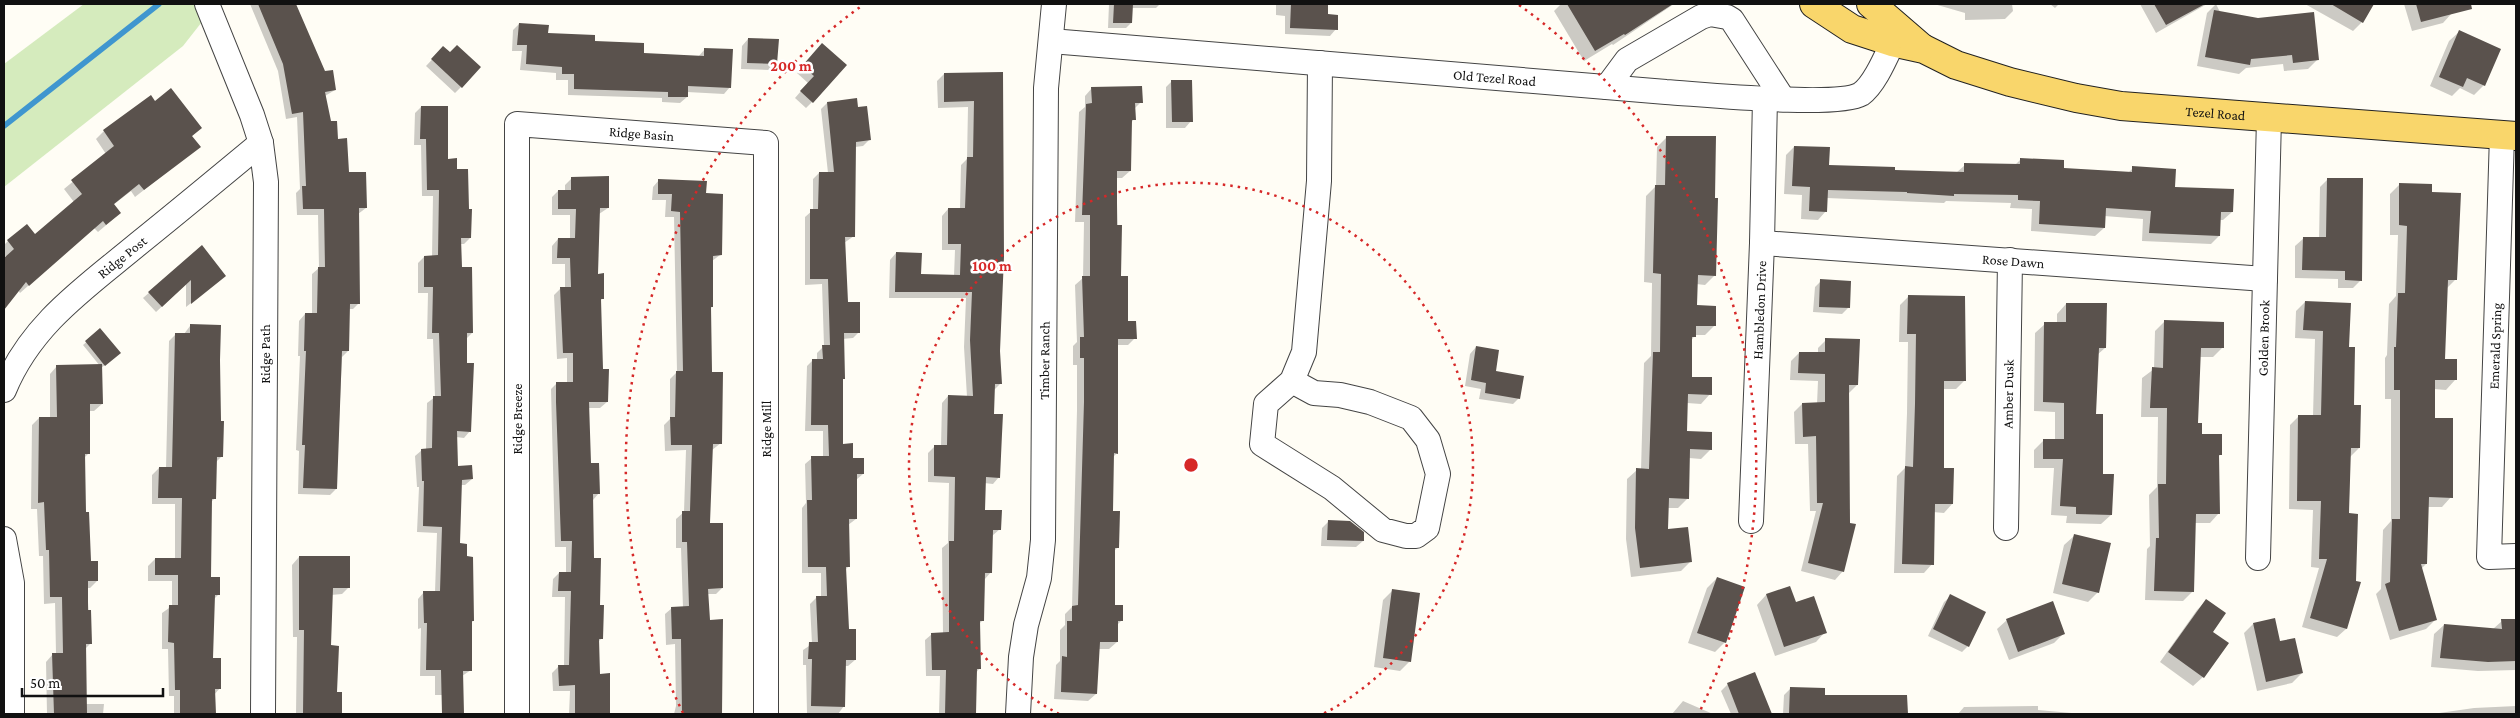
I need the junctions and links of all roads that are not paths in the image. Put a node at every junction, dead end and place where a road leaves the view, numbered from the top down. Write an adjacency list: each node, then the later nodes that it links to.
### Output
1 (207, 4): 13 (street, Ridge Path)
2 (1054, 4): 6 (street, Timber Ranch)
3 (1814, 4): 5 (main road, Tezel Road)
4 (1871, 4): 5 (main road, Tezel Road)
5 (1896, 35): 9 (street, Old Tezel Road); 10 (main road, Tezel Road)
6 (1052, 41): 7 (street, Old Tezel Road); 29 (street, Timber Ranch)
7 (1320, 63): 8 (street, Old Tezel Road); 18 (street)
8 (1607, 87): 9 (street, Old Tezel Road); 9 (street)
9 (1774, 99): 15 (street, Hambledon Drive)
10 (2269, 118): 12 (main road, Tezel Road); 17 (street, Golden Brook)
11 (517, 124): 14 (street, Ridge Basin); 27 (street, Ridge Breeze)
12 (2509, 136): 23 (street, Emerald Spring)
13 (261, 143): 19 (street, Ridge Post); 26 (street, Ridge Path)
14 (766, 143): 28 (street, Ridge Mill)
15 (1762, 243): 16 (street, Rose Dawn); 20 (street, Hambledon Drive)
16 (2010, 260): 17 (street, Rose Dawn); 21 (street, Amber Dusk)
17 (2265, 279): 24 (street, Golden Brook)
18 (1292, 381): 18 (street)
19 (4, 390)
20 (1751, 522)
21 (2006, 528)
22 (4, 540): 25 (street)
23 (2516, 556)
24 (2258, 558)
25 (12, 714)
26 (263, 714)
27 (517, 714)
28 (766, 714)
29 (1018, 714)

